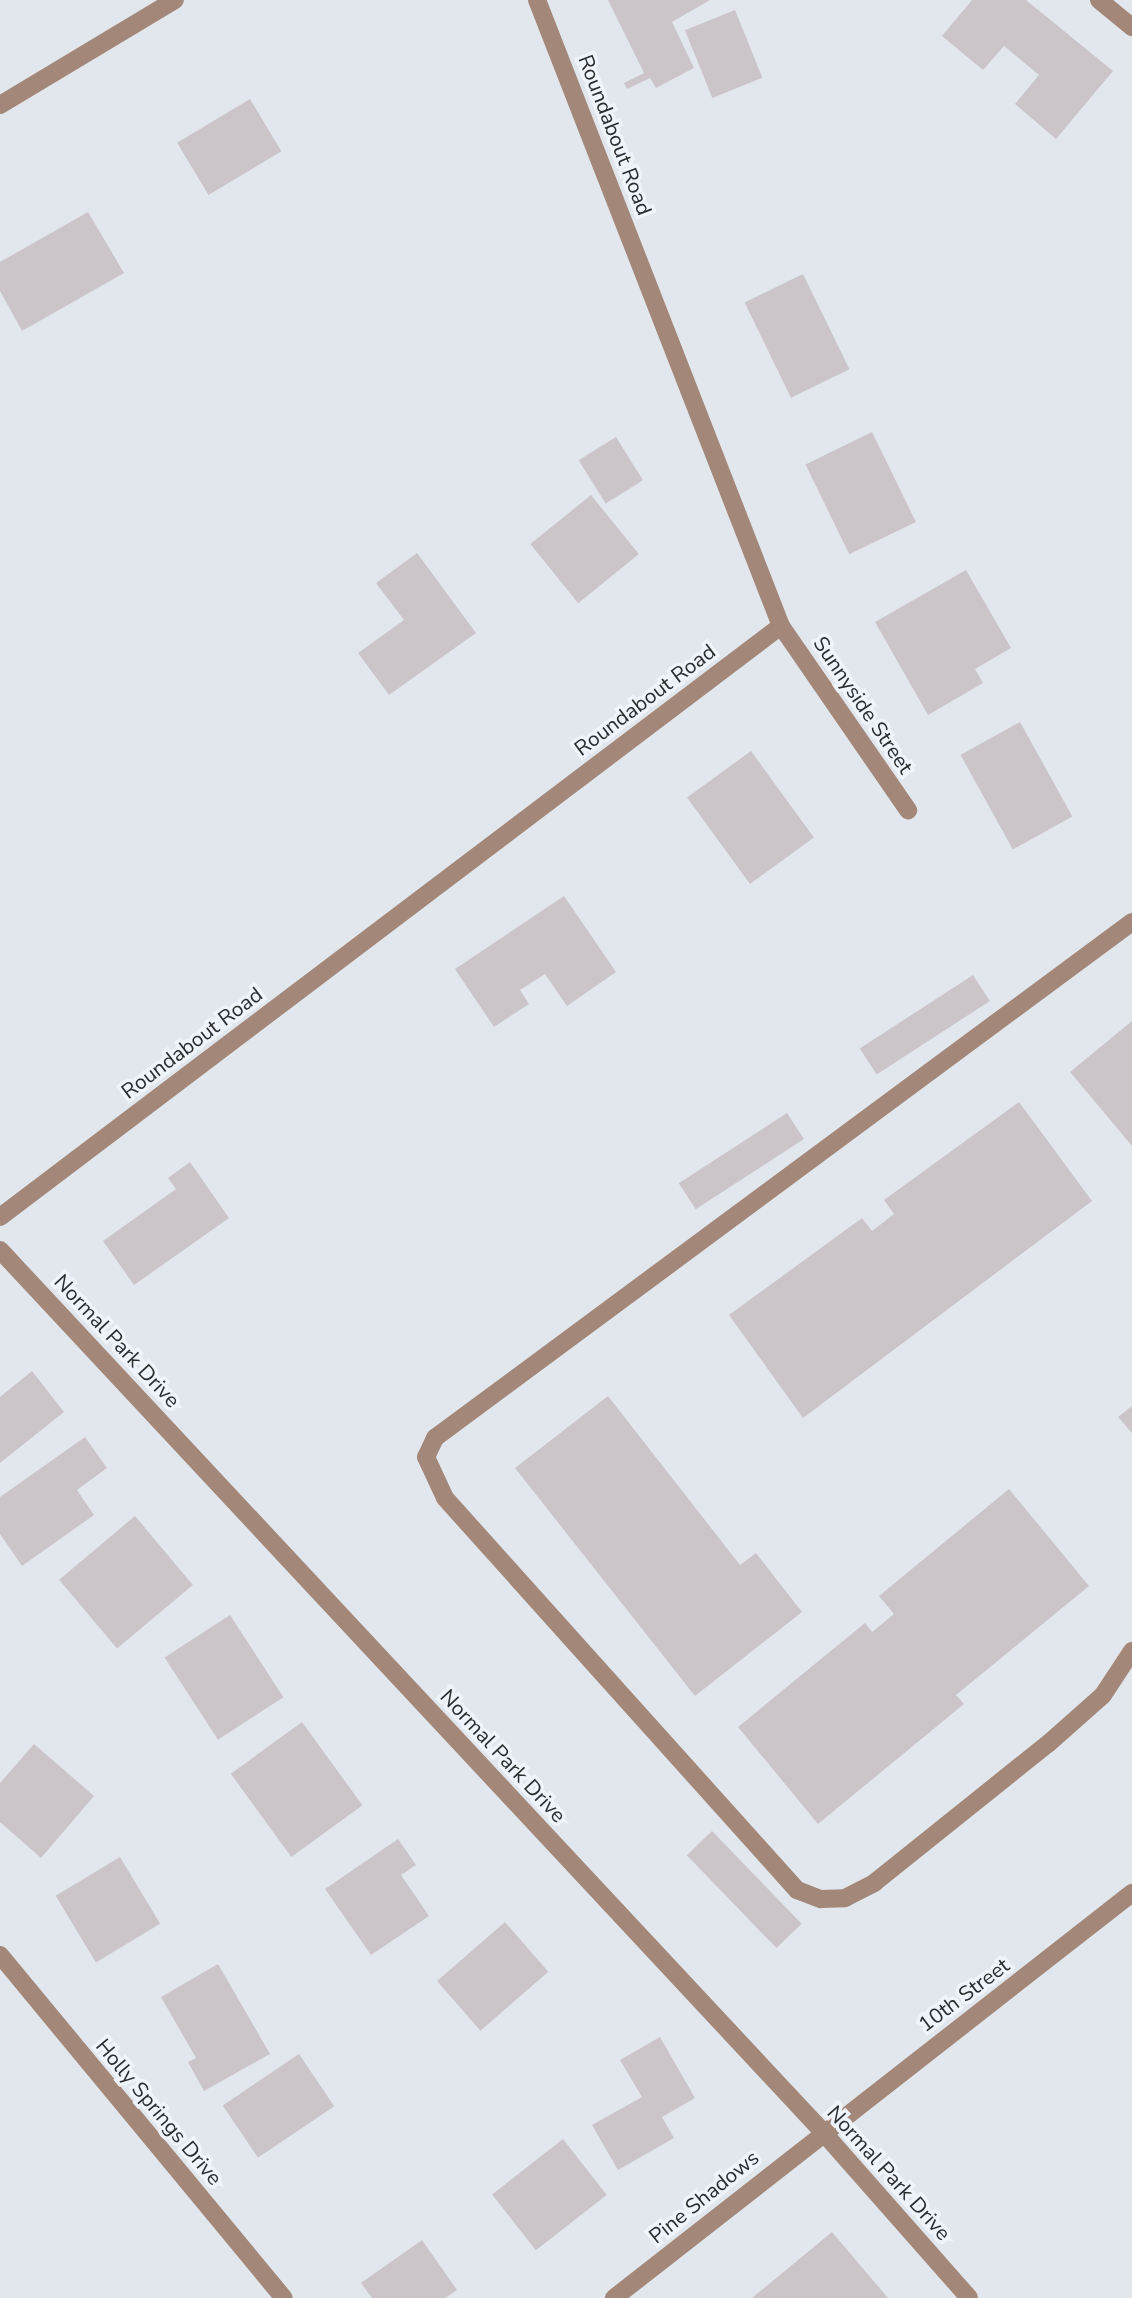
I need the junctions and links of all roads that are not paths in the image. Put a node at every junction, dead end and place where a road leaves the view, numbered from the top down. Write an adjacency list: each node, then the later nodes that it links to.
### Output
1 (175, 0): 5 (street)
2 (537, 0): 6 (street, Roundabout Road)
3 (1099, 0): 4 (street)
4 (1132, 27)
5 (0, 106)
6 (781, 626): 7 (street, Sunnyside Street); 9 (street, Roundabout Road)
7 (908, 810)
8 (1132, 922): 11 (street)
9 (0, 1217)
10 (0, 1250): 14 (street, Normal Park Drive)
11 (1132, 1651)
12 (1132, 1893): 14 (street, 10th Street)
13 (0, 1955): 15 (street, Holly Springs Drive)
14 (822, 2131): 16 (street, Pine Shadows); 17 (street, Normal Park Drive)
15 (284, 2298)
16 (614, 2298)
17 (969, 2298)

